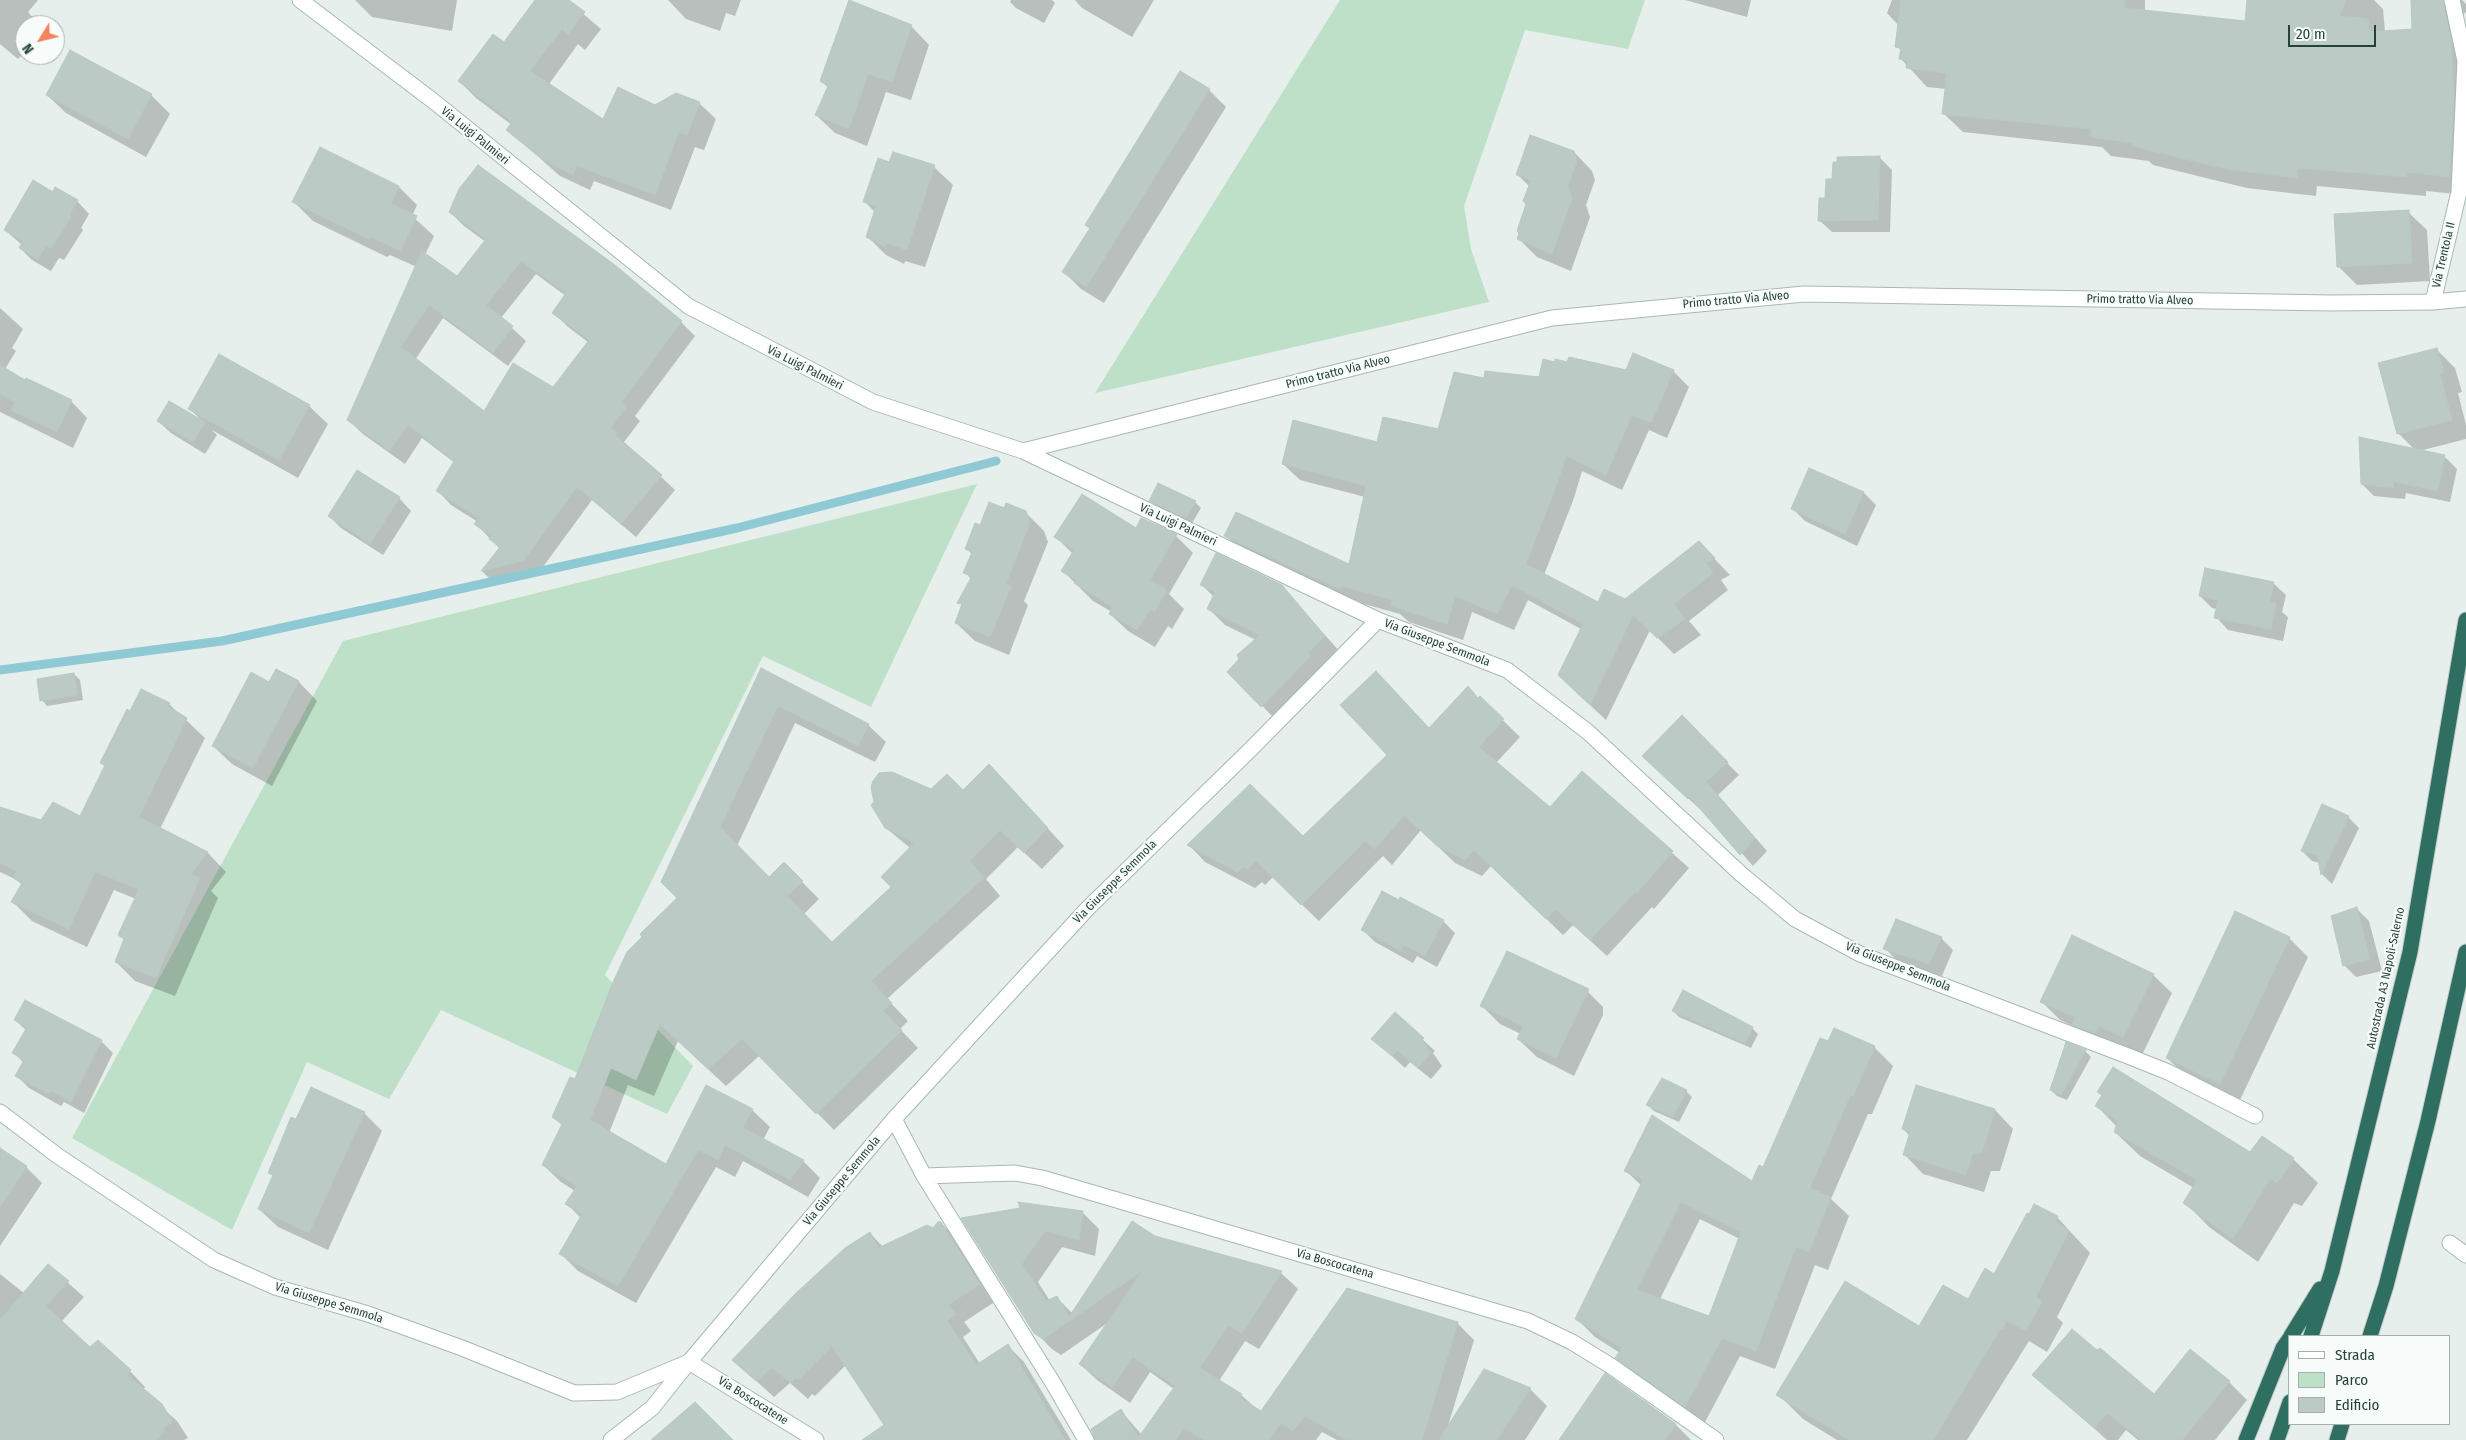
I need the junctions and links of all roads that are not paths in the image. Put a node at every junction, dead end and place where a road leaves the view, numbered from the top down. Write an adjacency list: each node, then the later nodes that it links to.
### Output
1 (300, 0): 5 (street, Via Luigi Palmieri)
2 (2452, 0): 4 (street, Via Trentola II)
3 (2466, 299): 4 (street, Primo tratto Via Alveo)
4 (2433, 302): 5 (street, Primo tratto Via Alveo)
5 (1022, 451): 6 (street, Via Luigi Palmieri)
6 (1378, 620): 10 (street, Via Giuseppe Semmola); 11 (street, Via Giuseppe Semmola)
7 (2466, 620): 15 (highway, Autostrada A3 Napoli-Salerno)
8 (2466, 952): 18 (highway)
9 (0, 1112): 20 (street, Via Giuseppe Semmola)
10 (2255, 1116)
11 (894, 1119): 12 (street); 20 (street, Via Giuseppe Semmola)
12 (924, 1176): 25 (street); 26 (street, Via Boscocatena)
13 (2450, 1243): 14 (street)
14 (2466, 1254)
15 (2332, 1271): 16 (highway); 17 (highway, Autostrada A3 Napoli-Salerno)
16 (2291, 1335)
17 (2311, 1335)
18 (2370, 1335)
19 (2288, 1340): 27 (highway)
20 (689, 1362): 23 (street, Via Giuseppe Semmola); 24 (street, Via Boscocatene)
21 (2288, 1408): 28 (highway)
22 (2342, 1425): 29 (highway)
23 (612, 1440)
24 (816, 1440)
25 (1086, 1440)
26 (1716, 1440)
27 (2246, 1440)
28 (2277, 1440)
29 (2337, 1440)

